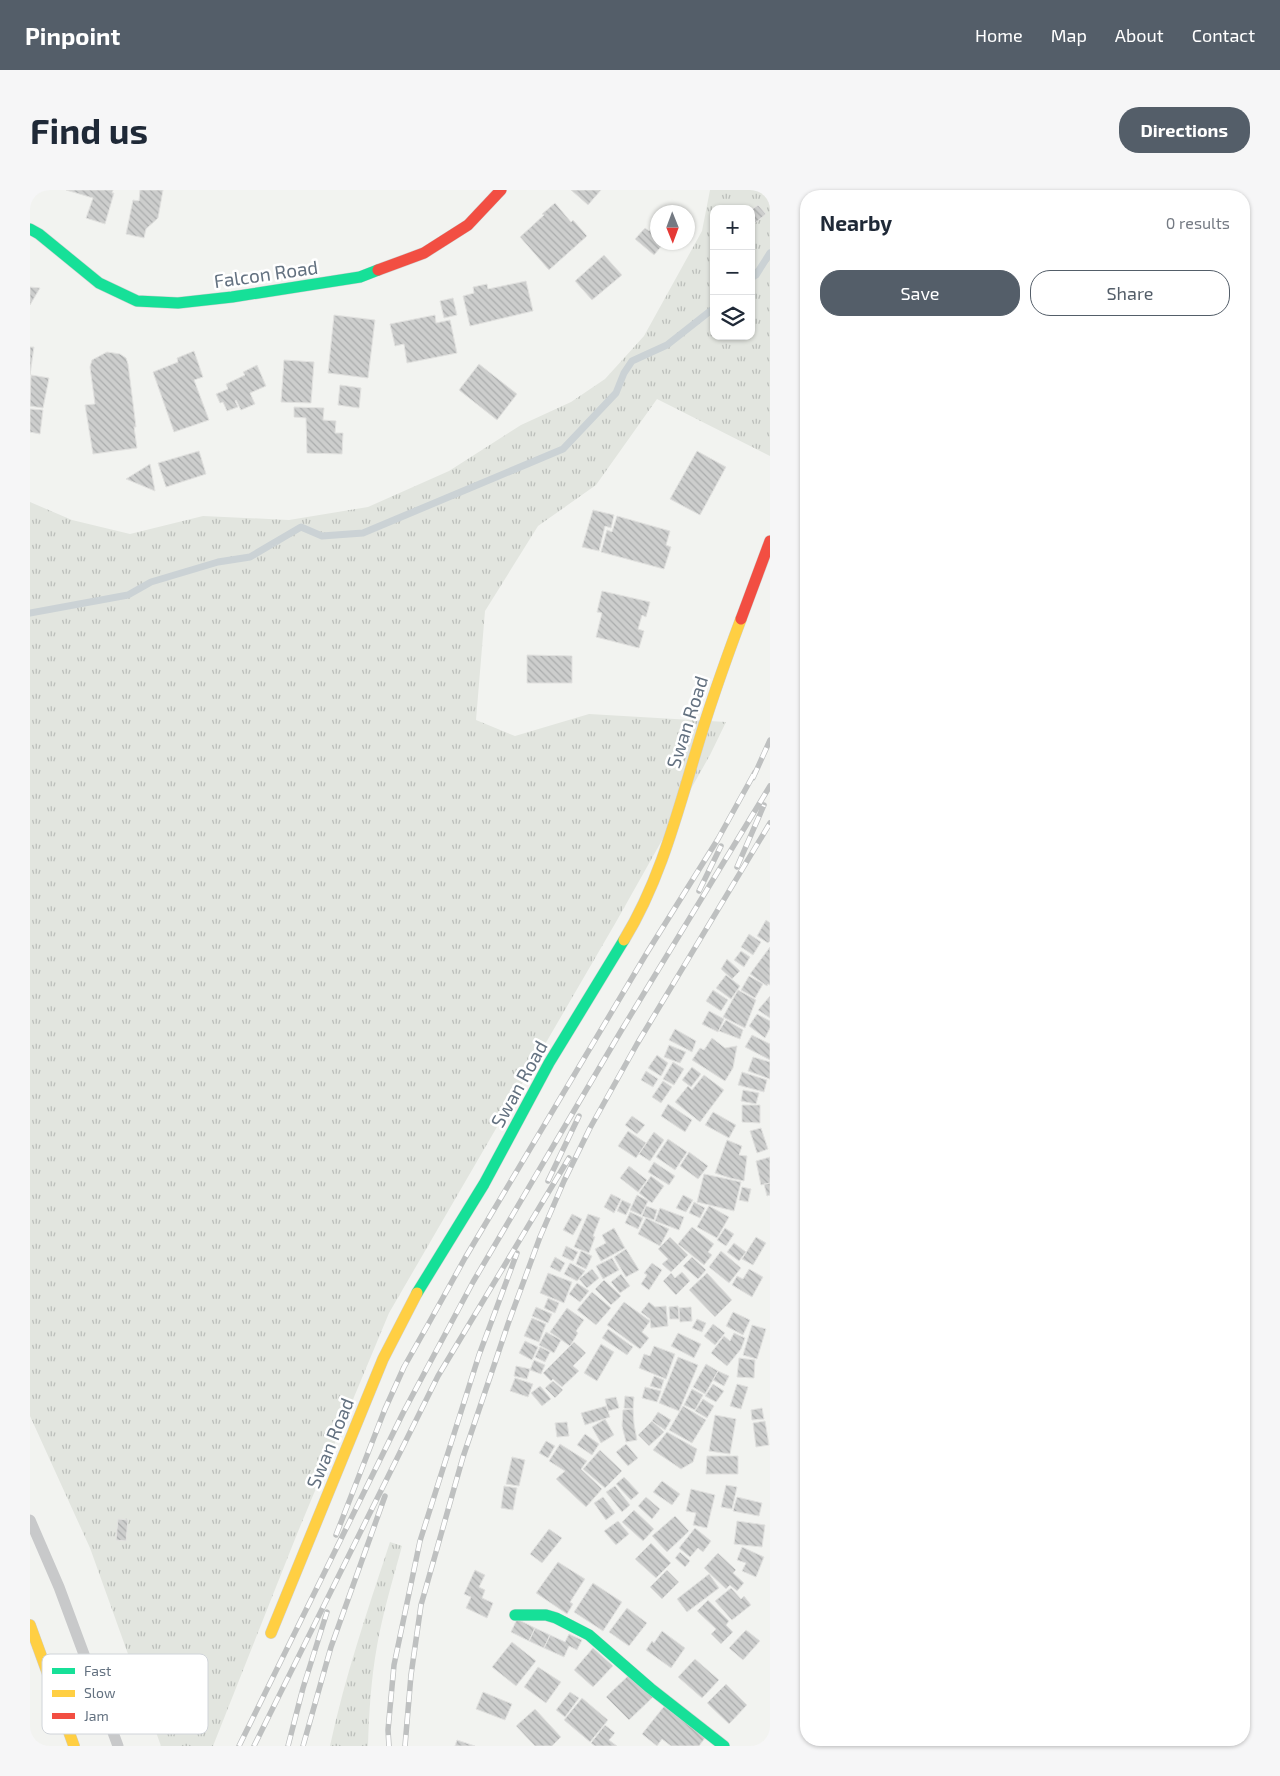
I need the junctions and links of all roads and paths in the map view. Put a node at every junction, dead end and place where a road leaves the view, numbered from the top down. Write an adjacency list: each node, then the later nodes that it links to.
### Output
1 (501, 190): 2 (street, Falcon Road)
2 (30, 229)
3 (770, 541): 7 (street, Swan Road)
4 (30, 1520): 8 (lane)
5 (515, 1615): 14 (street)
6 (30, 1625): 9 (street)
7 (271, 1633)
8 (84, 1654)
9 (42, 1658)
10 (70, 1734): 12 (street)
11 (114, 1734): 13 (lane)
12 (74, 1746)
13 (118, 1746)
14 (724, 1746)

